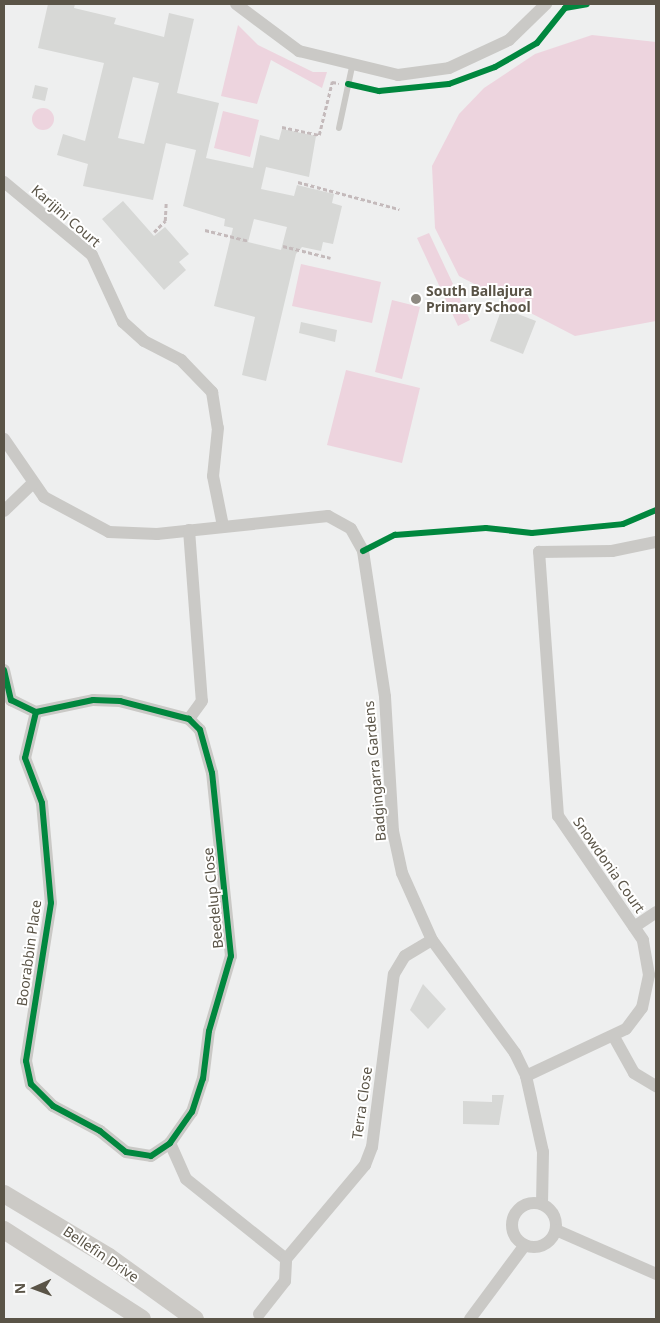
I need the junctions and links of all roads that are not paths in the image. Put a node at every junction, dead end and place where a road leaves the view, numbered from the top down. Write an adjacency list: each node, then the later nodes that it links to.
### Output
1 (236, 4): 3 (street)
2 (546, 4): 3 (street)
3 (352, 67): 4 (lane)
4 (339, 128)
5 (4, 182): 9 (street, Karijini Court)
6 (4, 439): 7 (street, Badgingarra Gardens)
7 (32, 484): 8 (street); 10 (street, Badgingarra Gardens)
8 (4, 511)
9 (222, 526): 10 (street, Badgingarra Gardens); 17 (street, Badgingarra Gardens)
10 (188, 530): 14 (street)
11 (656, 542): 16 (street, Snowdonia Court)
12 (4, 670): 13 (street)
13 (36, 712): 14 (street); 21 (street, Boorabbin Place)
14 (189, 719): 22 (street, Beedelup Close)
15 (656, 912): 16 (street)
16 (634, 927): 18 (street, Snowdonia Court)
17 (432, 940): 19 (street, Badgingarra Gardens); 28 (street, Terra Close)
18 (614, 1037): 19 (street, Snowdonia Court); 20 (street)
19 (526, 1076): 24 (street, Badgingarra Gardens)
20 (656, 1086)
21 (100, 1131): 22 (street, Beedelup Close)
22 (170, 1143): 28 (street)
23 (4, 1194): 32 (main road, Bellefin Drive)
24 (542, 1204): 26 (street); 27 (street)
25 (4, 1230): 31 (main road)
26 (556, 1230): 27 (street); 29 (street)
27 (525, 1245): 33 (street)
28 (286, 1259): 30 (street)
29 (656, 1274)
30 (259, 1314)
31 (142, 1319)
32 (195, 1319)
33 (470, 1319)

